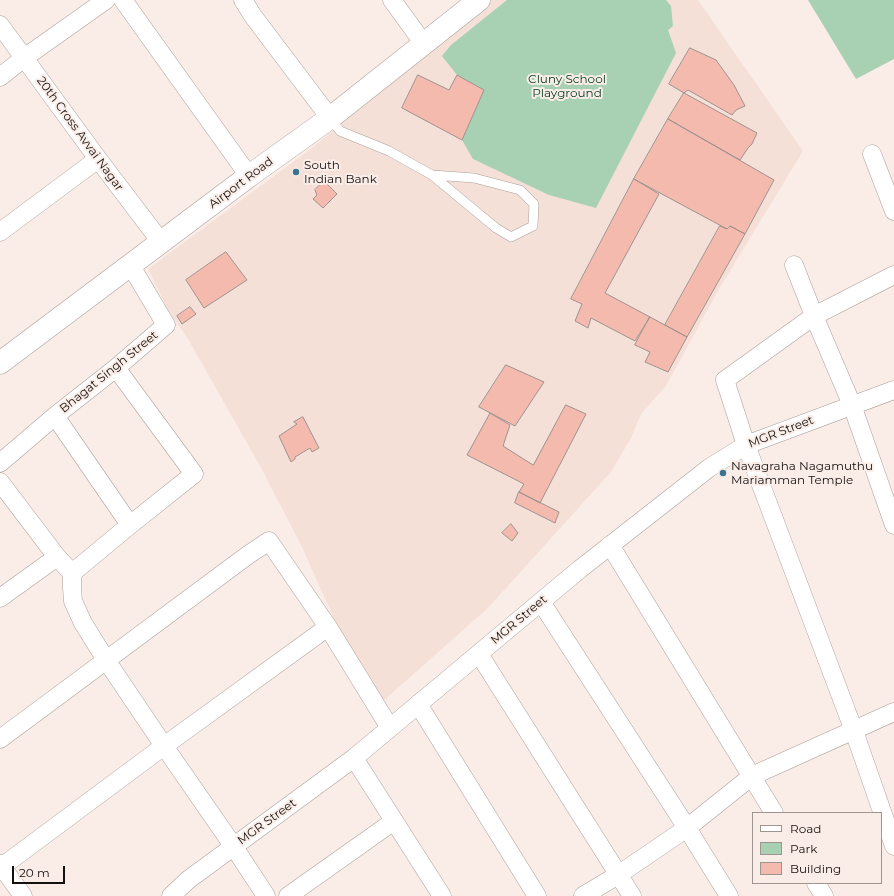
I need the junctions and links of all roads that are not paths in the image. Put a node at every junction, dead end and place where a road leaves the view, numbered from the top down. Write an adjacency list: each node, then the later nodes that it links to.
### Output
1 (106, 0): 8 (street)
2 (123, 0): 14 (street)
3 (243, 0): 10 (street)
4 (392, 0): 7 (street)
5 (479, 0): 7 (street, Airport Road)
6 (0, 25): 8 (street, 20th Cross Avvai Nagar)
7 (424, 44): 10 (street, Airport Road)
8 (24, 58): 9 (street); 12 (street, 20th Cross Avvai Nagar)
9 (0, 76)
10 (330, 118): 13 (lane); 14 (street, Airport Road)
11 (872, 154): 15 (street)
12 (98, 159): 16 (street); 17 (street, 20th Cross Avvai Nagar)
13 (432, 175): 13 (lane)
14 (249, 176): 17 (street, Airport Road)
15 (894, 211)
16 (3, 224)
17 (162, 242): 19 (street, Airport Road)
18 (794, 265): 21 (street)
19 (130, 266): 22 (street, Airport Road); 23 (street, Bhagat Singh Street)
20 (894, 275): 21 (street)
21 (814, 316): 25 (street); 27 (street)
22 (0, 363)
23 (116, 368): 26 (street, Bhagat Singh Street); 30 (street)
24 (894, 390): 25 (street, MGR Street)
25 (852, 405): 27 (street, MGR Street); 31 (street)
26 (55, 416): 28 (street, Bhagat Singh Street); 30 (street)
27 (746, 445): 32 (street, MGR Street); 43 (street)
28 (0, 463)
29 (0, 482): 33 (street)
30 (130, 524): 34 (street)
31 (894, 525)
32 (610, 545): 36 (street, MGR Street); 47 (street)
33 (57, 557): 34 (street); 35 (street)
34 (72, 573): 39 (street)
35 (0, 598)
36 (540, 602): 38 (street, MGR Street); 50 (street)
37 (328, 627): 39 (street); 42 (street); 45 (street)
38 (479, 654): 40 (street, MGR Street); 54 (street)
39 (106, 660): 44 (street); 45 (street)
40 (418, 704): 42 (street, MGR Street); 61 (street)
41 (894, 712): 43 (street)
42 (390, 728): 46 (street, MGR Street)
43 (854, 731): 47 (street); 51 (street)
44 (0, 739)
45 (164, 746): 52 (street); 53 (street)
46 (354, 758): 49 (street); 52 (street, MGR Street)
47 (752, 776): 48 (street); 50 (street)
48 (773, 812)
49 (394, 821): 56 (street); 60 (street)
50 (688, 828): 54 (street); 64 (street)
51 (894, 846)
52 (234, 847): 58 (street, MGR Street); 59 (street)
53 (1, 866): 57 (street)
54 (618, 875): 62 (street); 63 (street)
55 (817, 884): 65 (street)
56 (436, 894)
57 (23, 896)
58 (171, 896)
59 (266, 896)
60 (288, 896)
61 (537, 896)
62 (583, 896)
63 (632, 896)
64 (729, 896)
65 (824, 896)

